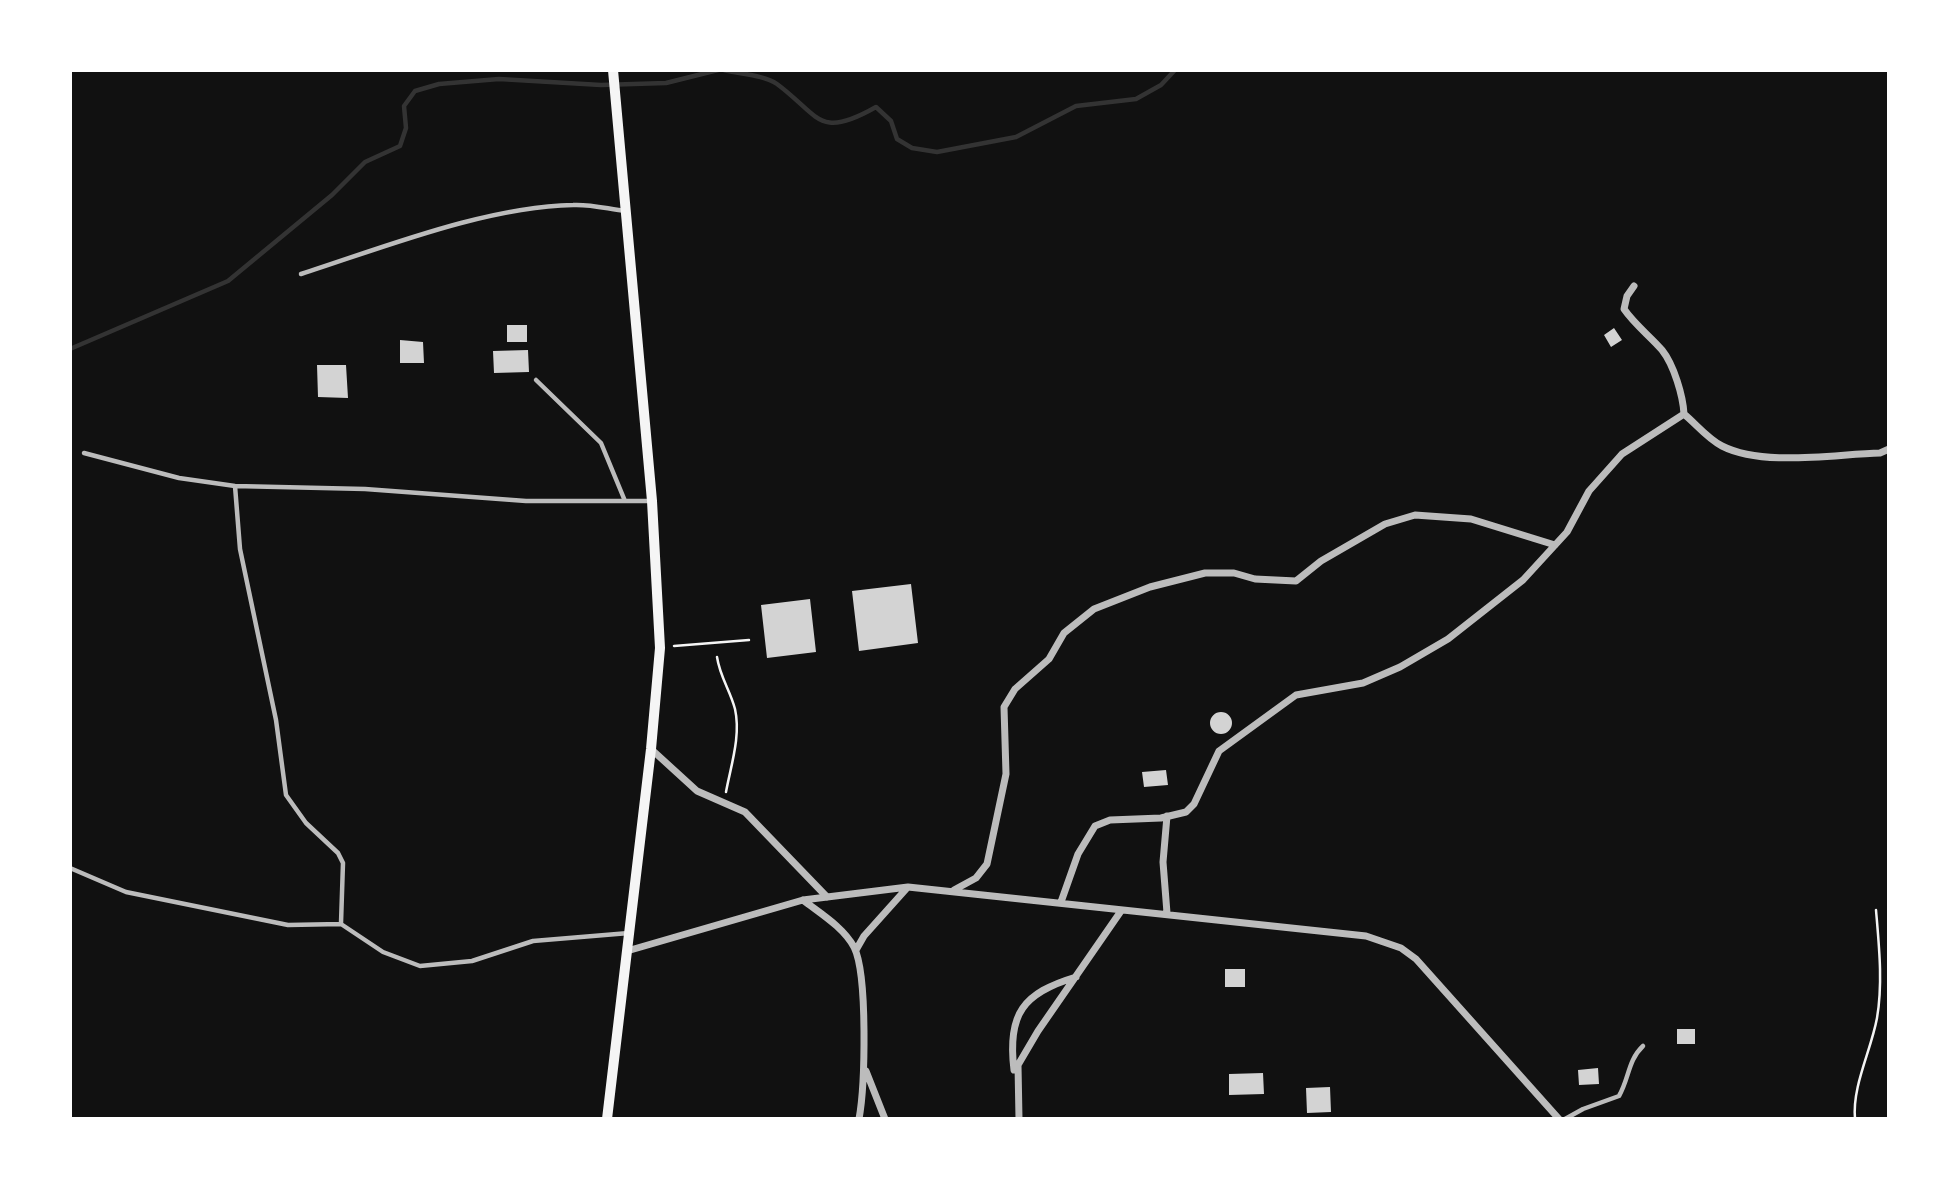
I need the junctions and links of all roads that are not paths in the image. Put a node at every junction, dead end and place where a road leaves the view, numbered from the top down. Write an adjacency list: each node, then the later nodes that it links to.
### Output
1 (613, 70): 2 (main road)
2 (627, 211): 3 (lane); 11 (main road)
3 (302, 274)
4 (1634, 286): 6 (street)
5 (536, 380): 10 (lane)
6 (1684, 414): 7 (street); 12 (street)
7 (1889, 449)
8 (84, 453): 9 (lane)
9 (235, 486): 10 (lane); 23 (lane)
10 (625, 501): 11 (lane)
11 (652, 501): 13 (main road)
12 (1555, 545): 14 (street); 17 (street)
13 (652, 749): 18 (street); 24 (main road)
14 (1167, 816): 20 (street); 22 (street)
15 (70, 868): 23 (lane)
16 (908, 887): 17 (street); 18 (street); 25 (street)
17 (953, 890): 20 (street)
18 (827, 897): 19 (street)
19 (803, 900): 25 (street); 26 (street)
20 (1061, 902): 21 (street)
21 (1121, 911): 22 (street); 27 (street)
22 (1167, 914): 35 (street)
23 (341, 923): 24 (lane)
24 (630, 932): 26 (main road)
25 (856, 950): 29 (street)
26 (627, 951): 31 (main road)
27 (1077, 977): 30 (street); 30 (street)
28 (1643, 1046): 36 (lane)
29 (865, 1070): 32 (street); 33 (street)
30 (1017, 1088): 34 (street)
31 (609, 1116)
32 (859, 1119)
33 (885, 1119)
34 (1019, 1119)
35 (1559, 1119)
36 (1565, 1119)

